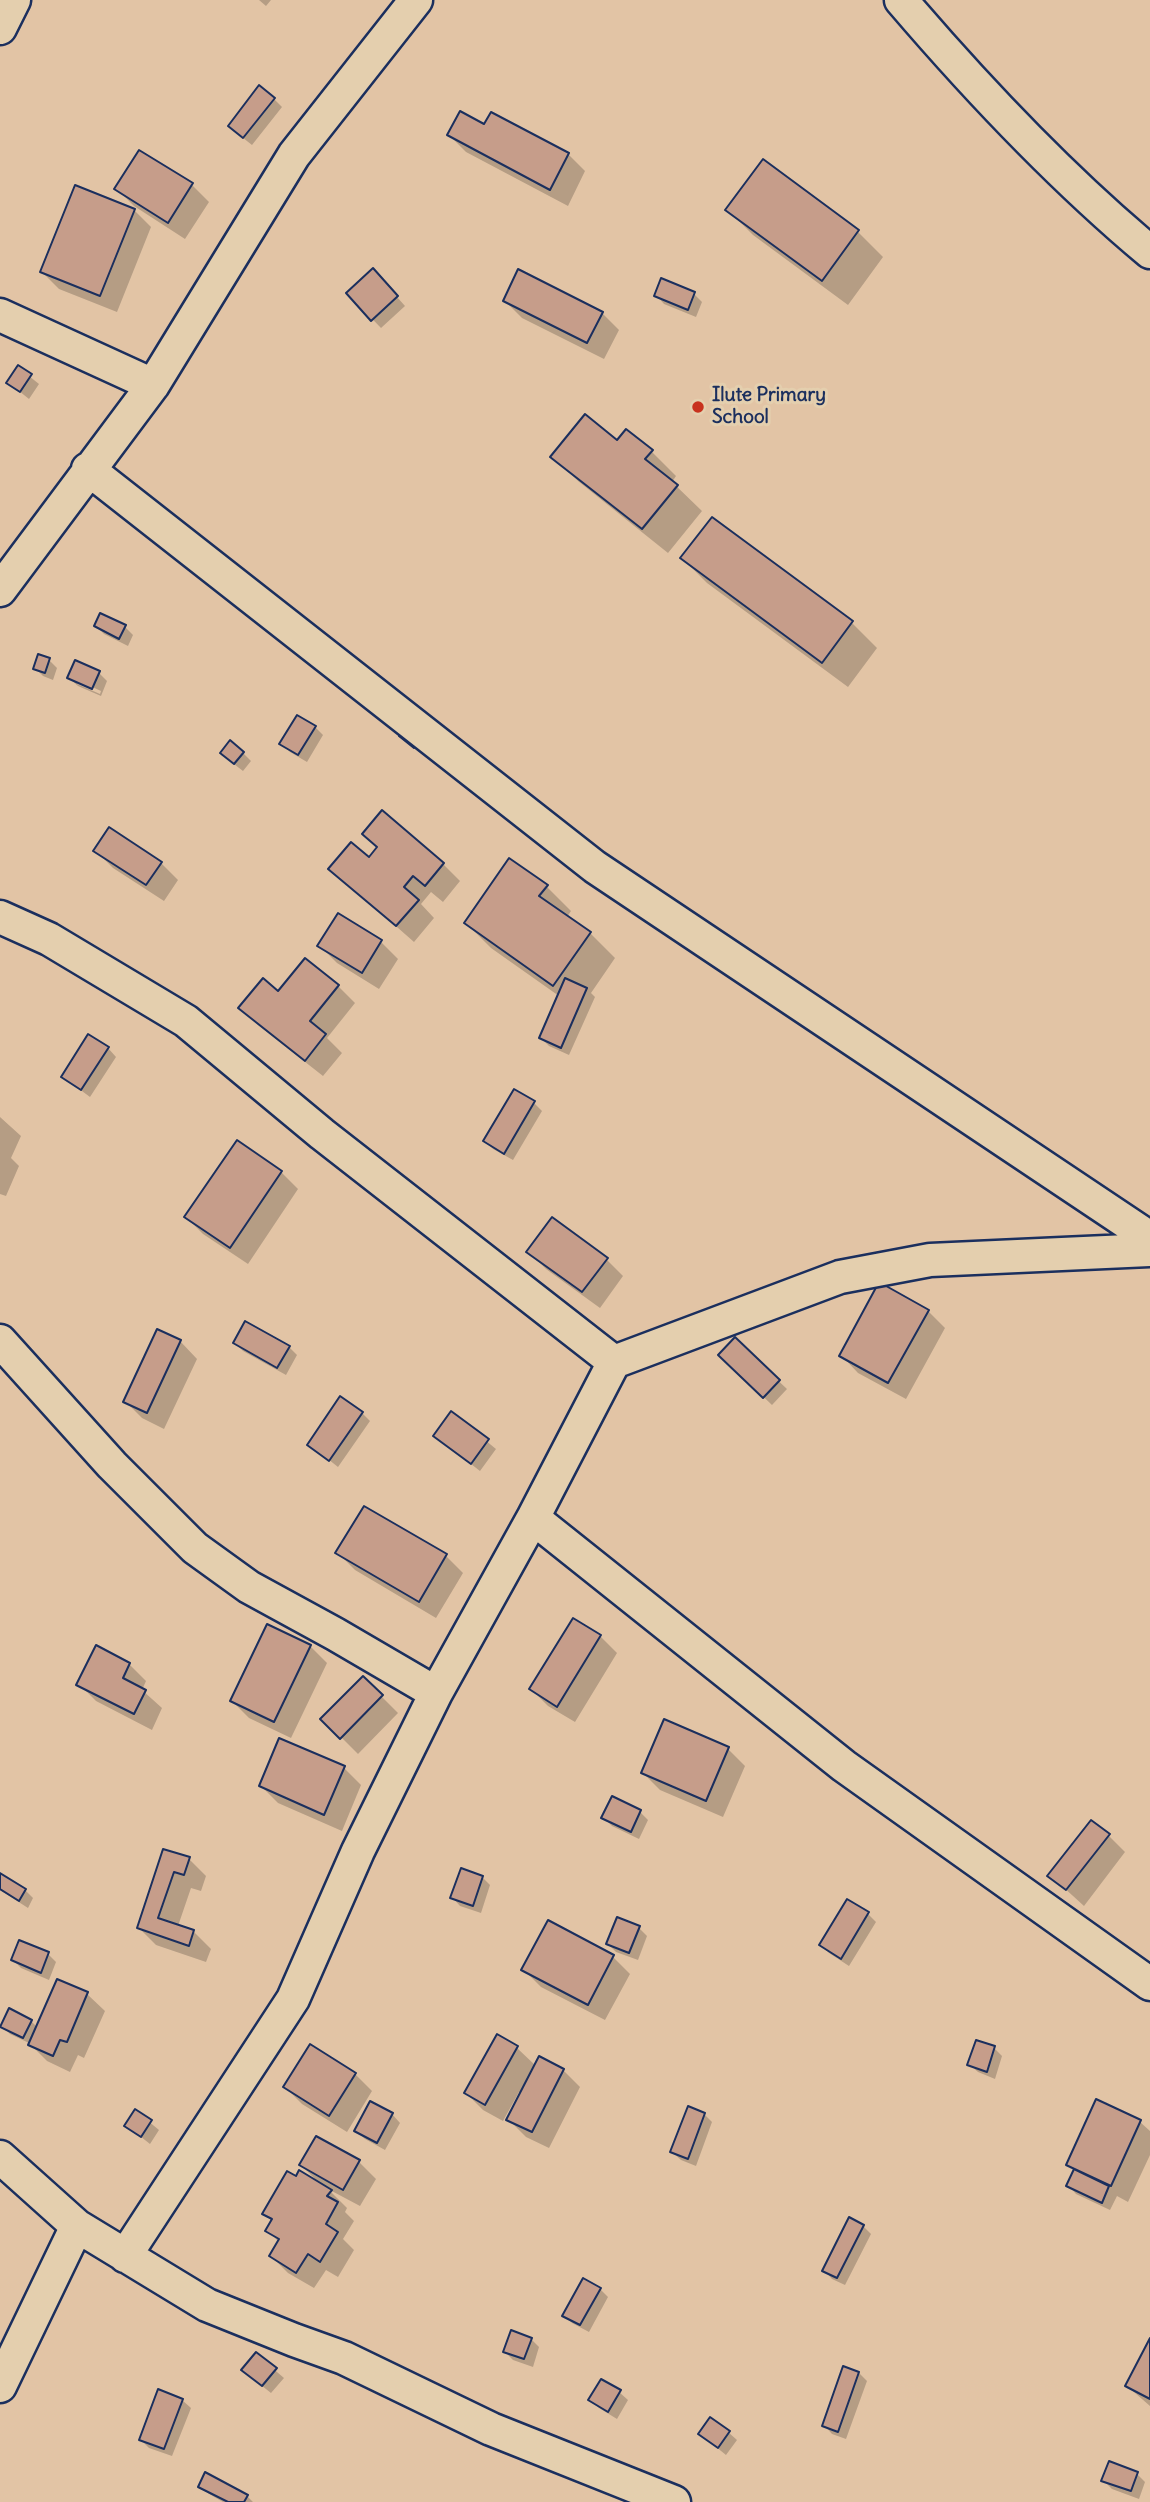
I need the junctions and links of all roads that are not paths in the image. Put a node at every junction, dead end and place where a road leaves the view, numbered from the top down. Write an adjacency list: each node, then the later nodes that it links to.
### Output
1 (14, 0): 4 (street)
2 (416, 0): 7 (street)
3 (901, 0): 5 (street)
4 (0, 28)
5 (1150, 252)
6 (0, 315): 7 (street)
7 (153, 385): 8 (street)
8 (88, 469): 9 (street); 11 (street)
9 (0, 590)
10 (0, 917): 14 (street)
11 (1150, 1238)
12 (1150, 1250): 14 (street)
13 (0, 1341): 16 (street)
14 (614, 1362): 15 (street)
15 (533, 1518): 16 (street); 17 (street)
16 (436, 1693): 20 (street)
17 (1150, 1984)
18 (0, 2157): 19 (street)
19 (77, 2226): 20 (street); 21 (street)
20 (125, 2256): 22 (street)
21 (0, 2386)
22 (674, 2502)

